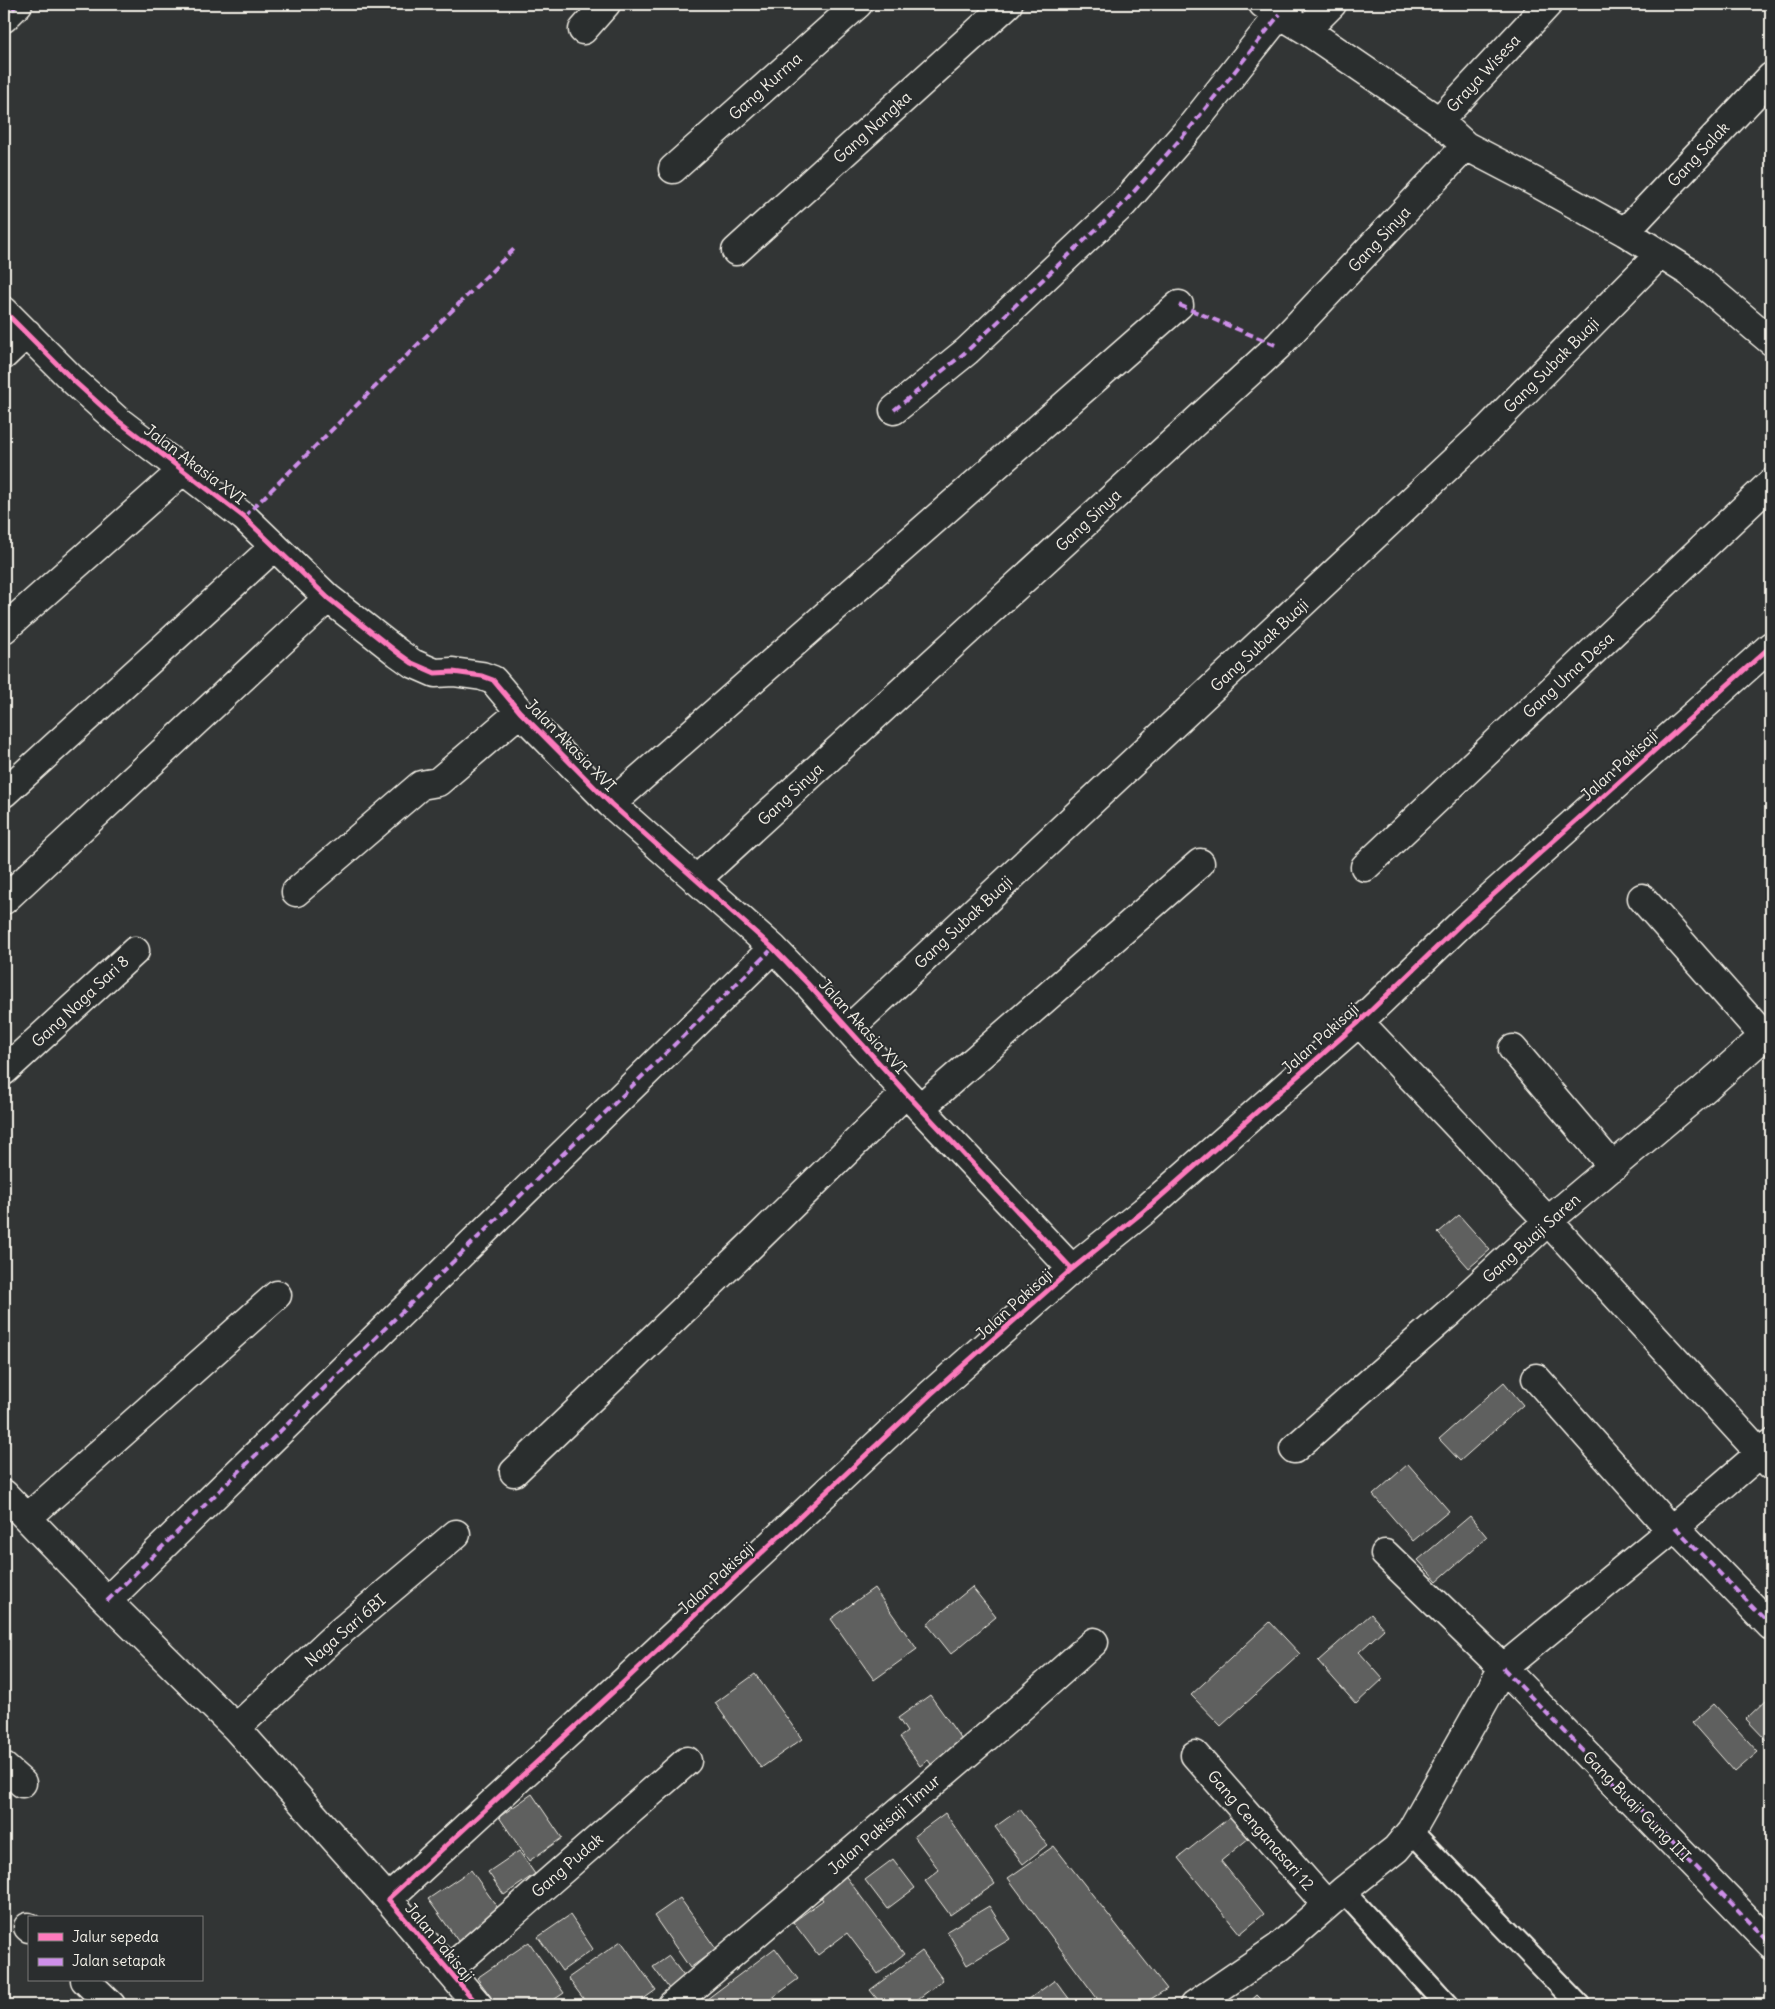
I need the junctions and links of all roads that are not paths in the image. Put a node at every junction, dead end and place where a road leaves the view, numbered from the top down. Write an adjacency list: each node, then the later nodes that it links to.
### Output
1 (18, 4): 8 (street)
2 (606, 4): 9 (street)
3 (858, 4): 14 (street, Gang Kurma)
4 (1008, 4): 16 (street, Gang Nangka)
5 (1332, 4): 10 (street)
6 (1548, 4): 12 (street, Graya Wisesa)
7 (1272, 9): 10 (street); 23 (street)
8 (4, 18)
9 (583, 30)
10 (1306, 30): 12 (street)
11 (1771, 77): 15 (street, Gang Salak)
12 (1439, 121): 13 (street)
13 (1466, 146): 15 (street); 35 (street, Gang Sinya)
14 (673, 169)
15 (1625, 232): 17 (street)
16 (736, 251)
17 (1660, 254): 21 (street); 42 (street, Gang Subak Buaji)
18 (1179, 305): 32 (street)
19 (4, 311): 20 (street, Jalan Akasia XVI)
20 (28, 333): 22 (street); 24 (street, Jalan Akasia XVI)
21 (1771, 341)
22 (4, 355)
23 (894, 410)
24 (182, 471): 26 (street, Jalan Akasia XVI); 28 (street)
25 (1771, 483): 34 (street, Gang Uma Desa)
26 (274, 547): 27 (street, Jalan Akasia XVI); 31 (street)
27 (328, 598): 30 (street, Jalan Akasia XVI); 38 (street)
28 (4, 629)
29 (1771, 646): 41 (street, Jalan Pakisaji)
30 (520, 712): 32 (street, Jalan Akasia XVI); 36 (street)
31 (4, 793)
32 (611, 804): 35 (street, Jalan Akasia XVI)
33 (1200, 863): 46 (street)
34 (1365, 867)
35 (696, 880): 39 (street, Jalan Akasia XVI)
36 (296, 892)
37 (1642, 898): 43 (street)
38 (4, 900)
39 (773, 948): 42 (street, Jalan Akasia XVI); 60 (street)
40 (135, 951): 45 (street, Gang Naga Sari 8)
41 (1359, 1022): 48 (street); 49 (street, Jalan Pakisaji)
42 (850, 1028): 46 (street, Jalan Akasia XVI)
43 (1768, 1033): 47 (street, Gang Buaji Saren)
44 (1513, 1048): 47 (street)
45 (4, 1071)
46 (913, 1100): 49 (street, Jalan Akasia XVI); 54 (street)
47 (1613, 1167): 48 (street, Gang Buaji Saren)
48 (1548, 1221): 52 (street, Gang Buaji Saren); 53 (street)
49 (1072, 1269): 69 (street, Jalan Pakisaji)
50 (276, 1295): 56 (street)
51 (1536, 1378): 57 (street)
52 (1294, 1450)
53 (1768, 1454): 57 (street)
54 (514, 1472)
55 (4, 1494): 56 (street)
56 (26, 1518): 60 (street)
57 (1673, 1529): 61 (street); 63 (street)
58 (456, 1534): 64 (street, Naga Sari 6BI)
59 (1385, 1554): 63 (street, Gang Buaji Gung III)
60 (107, 1601): 64 (street)
61 (1771, 1626)
62 (1094, 1642): 75 (street, Jalan Pakisaji Timur)
63 (1503, 1668): 67 (street); 70 (street, Gang Buaji Gung III)
64 (236, 1728): 69 (street)
65 (1195, 1755): 68 (street, Gang Cenganasari 12)
66 (687, 1761): 71 (street, Gang Pudak)
67 (1411, 1831): 68 (street); 78 (lane)
68 (1335, 1898): 76 (street); 77 (lane)
69 (388, 1899): 71 (street, Jalan Pakisaji)
70 (1771, 1944)
71 (448, 1970): 74 (street, Jalan Pakisaji)
72 (86, 1982): 73 (street)
73 (111, 2005)
74 (478, 2005)
75 (672, 2005)
76 (1197, 2005)
77 (1447, 2005)
78 (1579, 2005)

